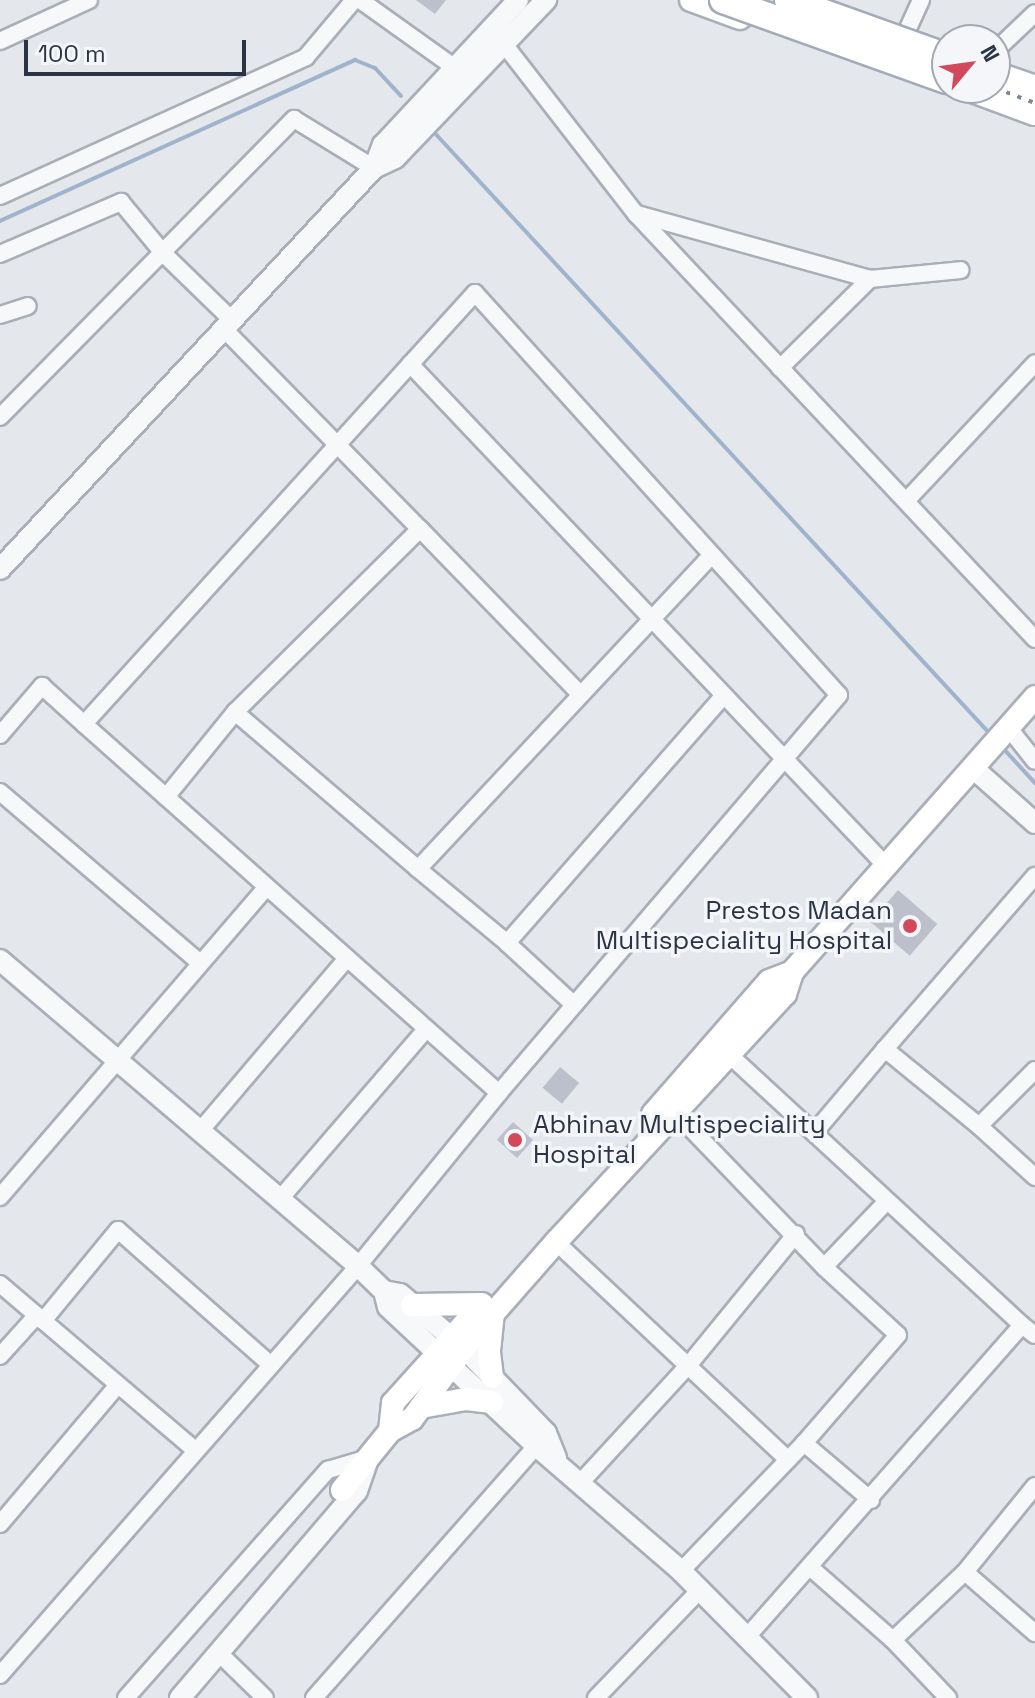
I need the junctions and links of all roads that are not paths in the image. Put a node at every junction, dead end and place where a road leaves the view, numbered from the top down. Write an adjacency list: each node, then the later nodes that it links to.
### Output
1 (89, 0): 14 (street)
2 (354, 0): 27 (street)
3 (360, 0): 18 (street)
4 (518, 0): 11 (street)
5 (691, 0): 19 (main road)
6 (723, 0): 20 (main road, bridge)
7 (801, 0): 12 (main road); 17 (main road, bridge)
8 (921, 0): 12 (street)
9 (546, 1): 15 (street)
10 (1035, 13): 13 (street)
11 (492, 27): 15 (street); 18 (street)
12 (904, 36): 16 (main road); 19 (street)
13 (1011, 36)
14 (0, 41)
15 (503, 45): 26 (street); 28 (street)
16 (931, 47)
17 (931, 48)
18 (454, 67): 26 (street)
19 (891, 70): 25 (main road)
20 (931, 74)
21 (1011, 78): 22 (main road)
22 (1035, 86)
23 (1011, 103): 24 (main road)
24 (1035, 112)
25 (1035, 124)
26 (374, 168): 29 (street); 35 (street)
27 (0, 196)
28 (636, 214): 32 (street); 37 (street)
29 (163, 253): 30 (street); 35 (street); 39 (street)
30 (0, 254)
31 (961, 270): 32 (street)
32 (870, 279): 37 (street)
33 (28, 306): 34 (street)
34 (0, 315)
35 (228, 324): 40 (street); 44 (street)
36 (410, 364): 40 (street); 43 (street); 45 (street)
37 (780, 368): 41 (street)
38 (1032, 374): 41 (street)
39 (0, 417)
40 (337, 445): 42 (street); 51 (street)
41 (907, 500): 46 (street)
42 (420, 529): 47 (street); 50 (street)
43 (712, 555): 45 (street); 56 (street)
44 (0, 569)
45 (648, 619): 47 (street); 48 (street)
46 (1035, 639)
47 (580, 694): 61 (street)
48 (722, 697): 56 (street); 64 (street)
49 (1035, 697): 52 (main road)
50 (235, 712): 58 (street); 61 (street)
51 (84, 724): 53 (street); 58 (street)
52 (1007, 728): 54 (main road); 55 (street)
53 (0, 735)
54 (980, 760): 59 (street); 60 (main road)
55 (1035, 761)
56 (782, 762): 60 (street); 68 (street)
57 (0, 792): 67 (street)
58 (166, 797): 63 (street)
59 (1035, 823)
60 (886, 866): 70 (main road)
61 (418, 869): 64 (street)
62 (1035, 876): 71 (street)
63 (267, 887): 65 (street); 67 (street)
64 (507, 943): 68 (street)
65 (347, 958): 69 (street); 77 (street)
66 (0, 960): 72 (street)
67 (200, 963): 72 (street)
68 (572, 1003): 74 (street)
69 (426, 1029): 74 (street); 81 (street)
70 (721, 1047): 75 (main road); 78 (street); 90 (main road)
71 (885, 1049): 76 (street); 78 (street)
72 (117, 1060): 77 (street); 80 (street)
73 (1035, 1070): 76 (street)
74 (499, 1093): 85 (street)
75 (674, 1111): 83 (street); 84 (main road)
76 (979, 1126): 79 (street)
77 (200, 1131): 81 (street)
78 (814, 1133): 82 (street)
79 (1035, 1177)
80 (0, 1197)
81 (280, 1199): 85 (street)
82 (887, 1201): 86 (street); 92 (street)
83 (796, 1234): 86 (street); 96 (street)
84 (556, 1242): 90 (main road); 96 (street)
85 (358, 1266): 88 (street); 95 (street)
86 (824, 1267): 103 (street)
87 (0, 1284): 91 (street)
88 (384, 1291): 89 (street); 93 (street)
89 (412, 1305): 90 (main road); 93 (street)
90 (487, 1309): 93 (main road); 97 (main road)
91 (40, 1318): 94 (street); 95 (street); 98 (street)
92 (1031, 1327): 110 (street)
93 (452, 1351): 97 (street); 99 (street); 100 (main road); 101 (main road)
94 (0, 1356)
95 (271, 1365): 104 (street)
96 (687, 1367): 106 (street); 107 (street)
97 (492, 1377): 102 (street)
98 (118, 1385): 104 (street); 111 (street)
99 (492, 1402): 100 (main road); 102 (street)
100 (421, 1407): 101 (main road)
101 (390, 1431): 105 (main road)
102 (541, 1440): 107 (street); 124 (street)
103 (804, 1443): 106 (street); 110 (street)
104 (196, 1451): 120 (street)
105 (368, 1458): 109 (main road); 119 (street); 121 (street)
106 (788, 1460): 113 (street)
107 (582, 1481): 113 (street)
108 (1035, 1486): 114 (street)
109 (342, 1490)
110 (871, 1500): 112 (street)
111 (0, 1524)
112 (811, 1568): 117 (street); 118 (street)
113 (681, 1571): 115 (street)
114 (965, 1572): 116 (street); 118 (street)
115 (699, 1591): 117 (street); 125 (street)
116 (1035, 1633)
117 (747, 1637): 126 (street)
118 (893, 1640): 127 (street)
119 (219, 1653): 122 (street); 123 (street)
120 (0, 1675)
121 (126, 1698)
122 (180, 1698)
123 (265, 1698)
124 (314, 1698)
125 (596, 1698)
126 (807, 1698)
127 (948, 1698)

